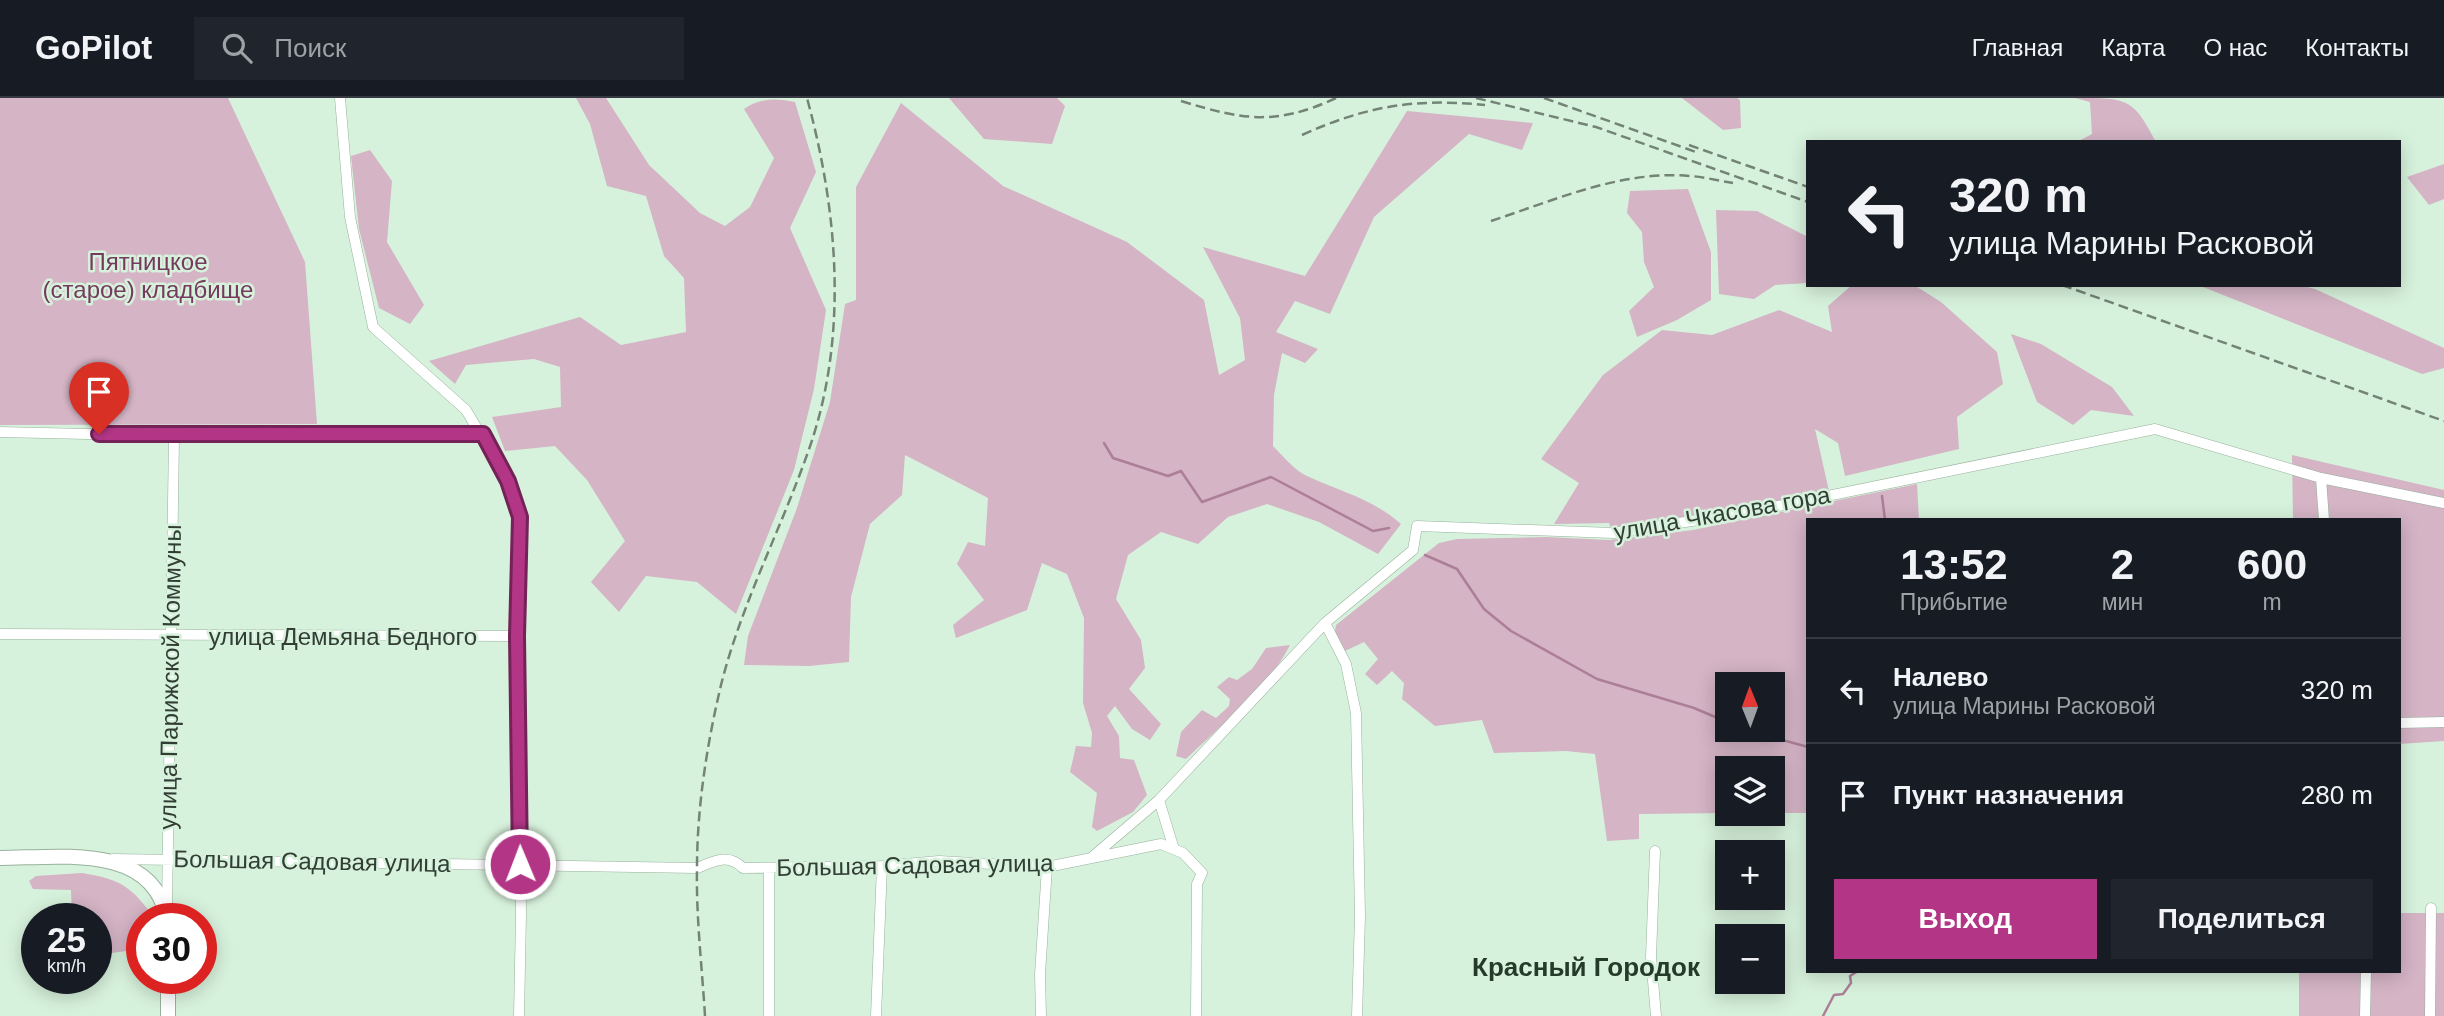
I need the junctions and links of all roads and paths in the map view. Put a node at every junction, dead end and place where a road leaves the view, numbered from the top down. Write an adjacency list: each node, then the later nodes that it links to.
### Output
1 (340, 98): 3 (street)
2 (0, 432): 4 (street)
3 (483, 434): 4 (street); 11 (street)
4 (174, 436): 10 (street, улица Парижской Коммуны)
5 (2321, 478): 6 (street); 7 (street); 8 (street, улица Чкасова гора)
6 (2444, 503)
7 (2324, 518)
8 (1325, 623): 14 (street, улица Чкасова гора); 37 (street)
9 (0, 634): 10 (street, улица Демьяна Бедного)
10 (171, 636): 11 (street, улица Демьяна Бедного); 20 (street, улица Парижской Коммуны)
11 (517, 636): 21 (street)
12 (2444, 722): 13 (street)
13 (2401, 723)
14 (1159, 800): 15 (street); 19 (street, улица Чкасова гора)
15 (1173, 846): 19 (street, Большая Садовая улица); 36 (street)
16 (1655, 851): 38 (street)
17 (0, 858): 18 (highway, Большая Садовая улица)
18 (105, 858): 20 (street, Большая Садовая улица); 25 (highway, Большая Садовая улица)
19 (1091, 858): 23 (street, Большая Садовая улица)
20 (167, 859): 21 (street, Большая Садовая улица); 27 (street, улица Парижской Коммуны)
21 (520, 864): 24 (street, Большая Садовая улица); 32 (street)
22 (882, 866): 23 (street, Большая Садовая улица); 24 (street, Большая Садовая улица); 34 (street)
23 (1047, 867): 35 (street)
24 (769, 868): 33 (street)
25 (147, 880): 26 (highway, улица Парижской Коммуны)
26 (162, 903)
27 (167, 903)
28 (2431, 908): 40 (street)
29 (2366, 973): 39 (street)
30 (168, 994): 31 (highway)
31 (168, 1016)
32 (519, 1016)
33 (769, 1016)
34 (876, 1016)
35 (1041, 1016)
36 (1196, 1016)
37 (1357, 1016)
38 (1656, 1016)
39 (2365, 1016)
40 (2430, 1016)

